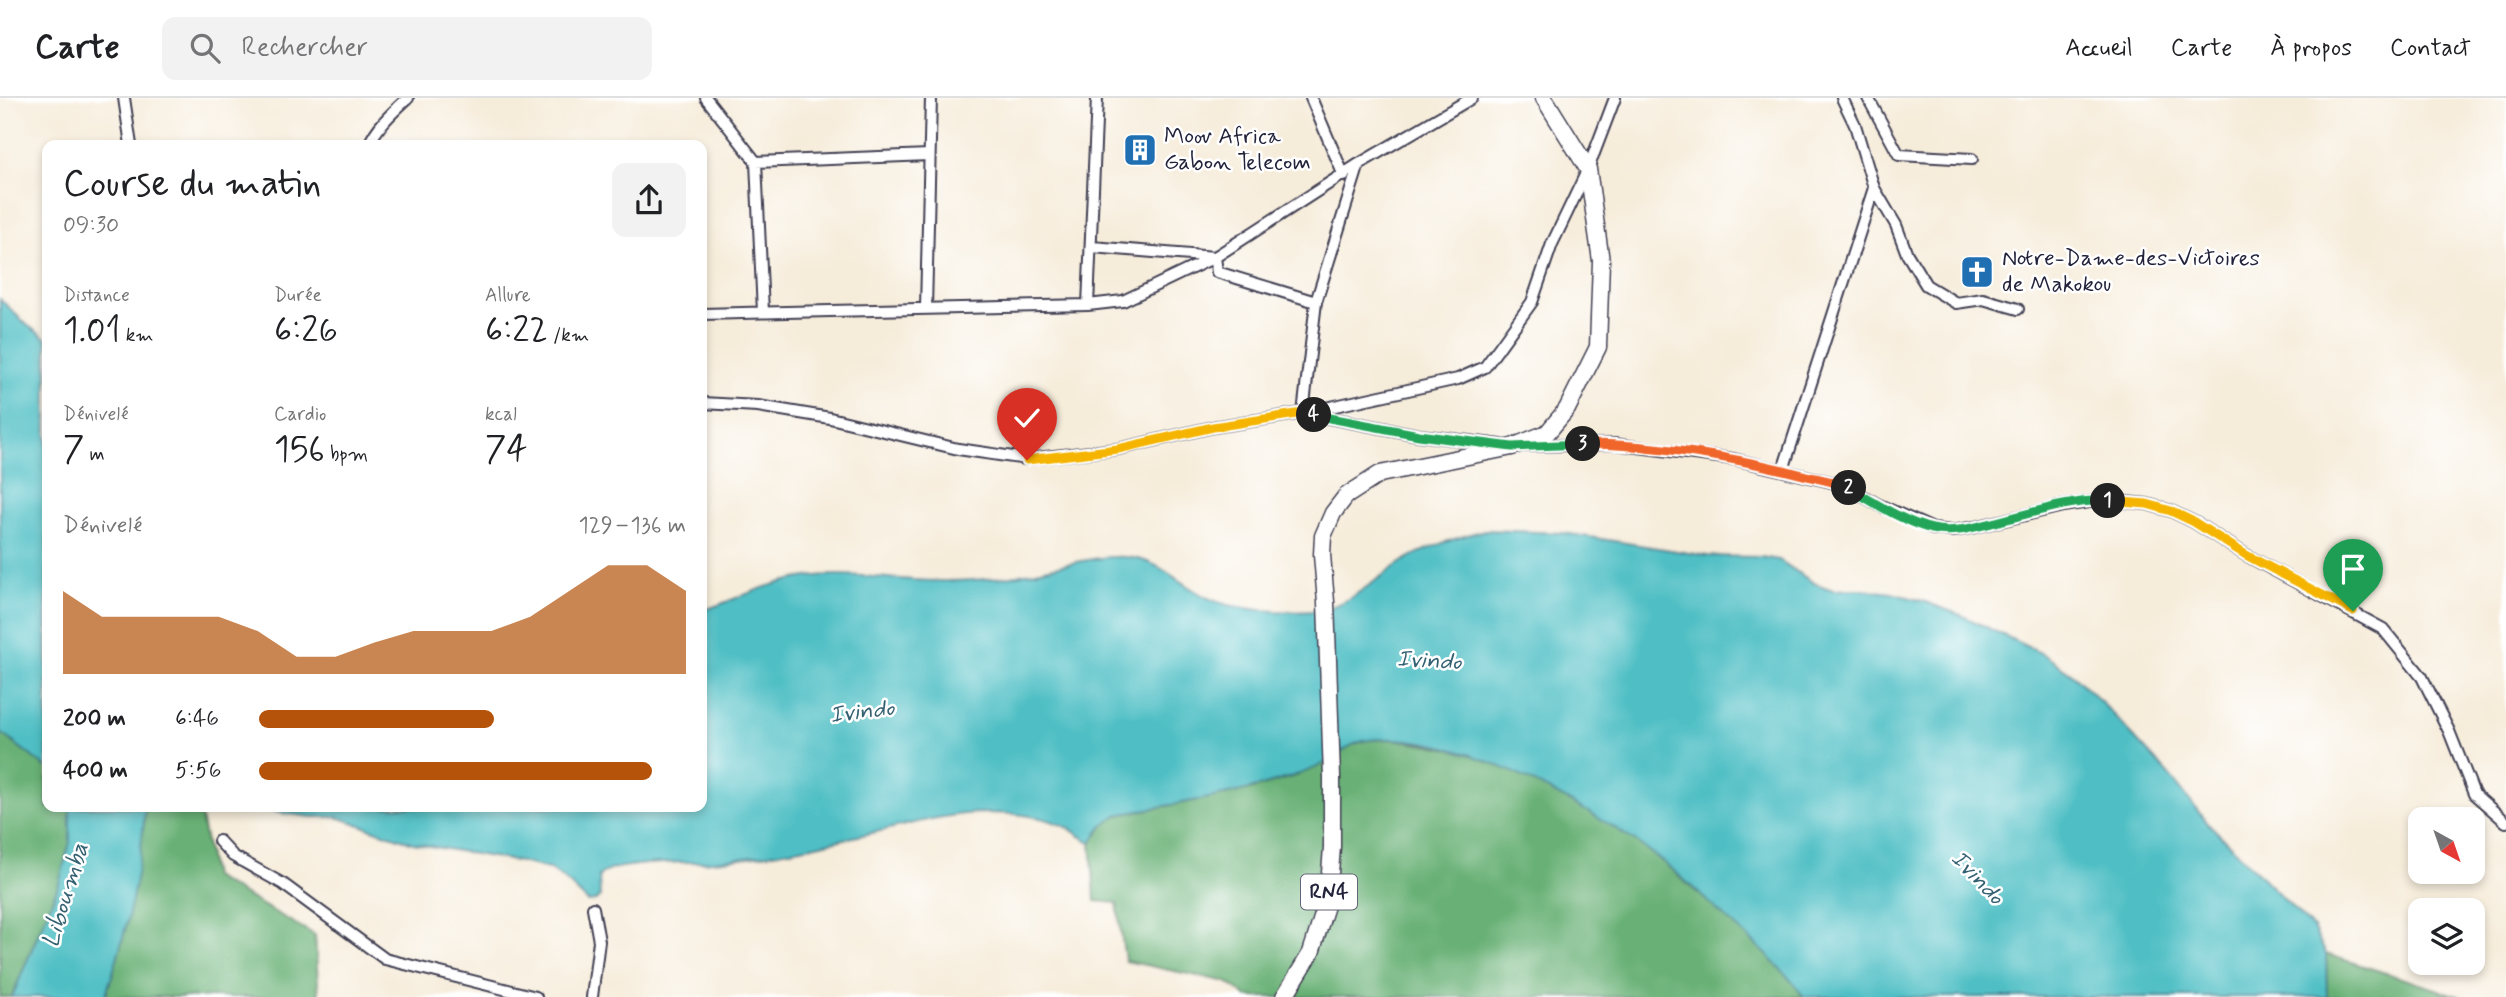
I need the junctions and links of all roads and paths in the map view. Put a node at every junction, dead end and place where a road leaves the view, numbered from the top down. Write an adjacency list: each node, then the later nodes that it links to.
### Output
1 (124, 98): 13 (street)
2 (408, 98): 14 (street)
3 (706, 98): 17 (street)
4 (930, 98): 15 (street)
5 (1097, 98): 22 (street)
6 (1311, 98): 20 (street)
7 (1472, 98): 18 (street)
8 (1535, 98): 12 (street)
9 (1615, 98): 19 (street)
10 (1842, 98): 21 (street)
11 (1868, 98): 16 (street)
12 (1547, 104): 19 (highway, RN4)
13 (130, 140)
14 (371, 140)
15 (929, 155): 17 (street); 26 (street)
16 (1972, 159)
17 (756, 162): 28 (street)
18 (1359, 164): 20 (street); 24 (street)
19 (1588, 169): 31 (street); 32 (highway, RN4)
20 (1344, 176): 23 (street)
21 (1874, 188): 27 (street); 33 (street)
22 (1092, 247): 23 (street); 25 (street)
23 (1215, 257): 24 (street); 25 (street)
24 (1316, 302): 31 (street)
25 (1088, 305): 26 (street)
26 (926, 309): 28 (street)
27 (2018, 309)
28 (763, 312): 29 (street)
29 (707, 314)
30 (707, 403): 31 (street)
31 (1303, 413): 32 (street)
32 (1512, 447): 33 (street); 39 (highway, RN4)
33 (1783, 470): 34 (street)
34 (2506, 822)
35 (219, 841): 37 (street)
36 (593, 908): 38 (street)
37 (536, 997)
38 (592, 997)
39 (1284, 997)

